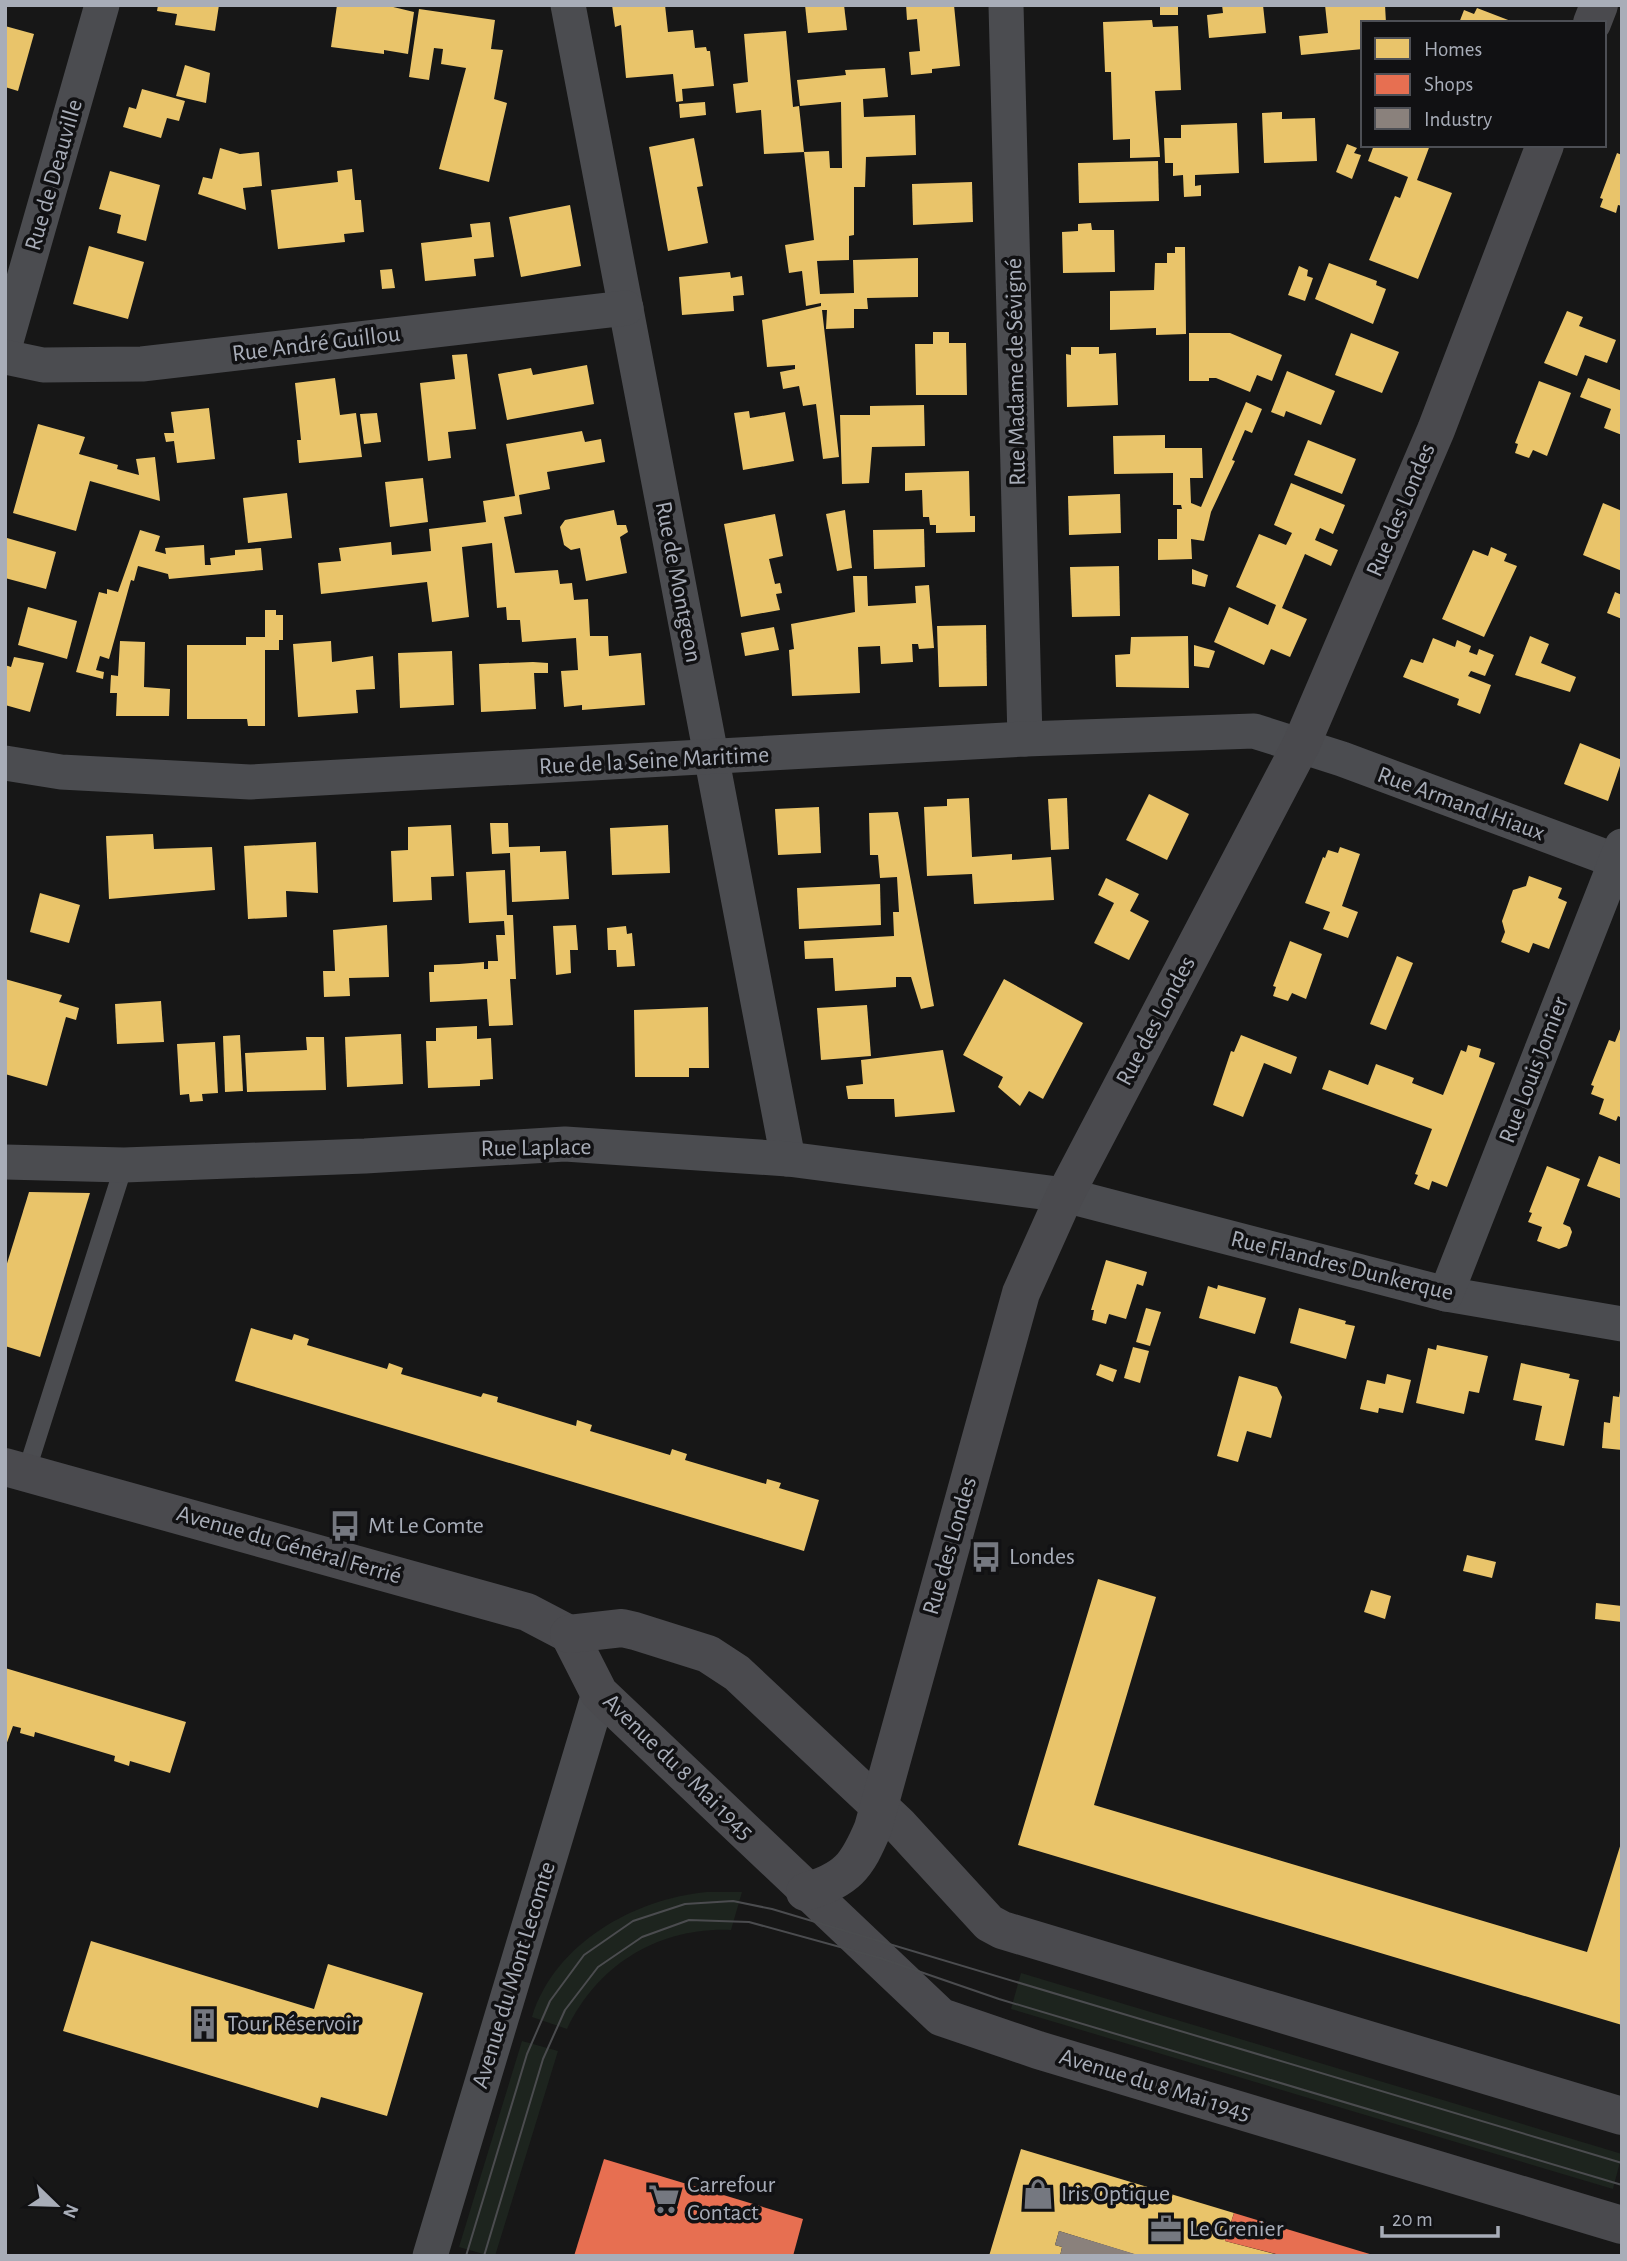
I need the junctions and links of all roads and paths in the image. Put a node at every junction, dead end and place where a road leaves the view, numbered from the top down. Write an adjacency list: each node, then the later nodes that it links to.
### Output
1 (102, 5): 6 (street, Rue de Deauville)
2 (568, 5): 5 (street, Rue de Montgeon)
3 (1006, 5): 8 (street, Rue Madame de Sévigné)
4 (1544, 147): 9 (street, Rue des Londes)
5 (626, 308): 7 (street, Rue André Guillou); 10 (street, Rue de Montgeon)
6 (5, 345)
7 (5, 357)
8 (1025, 739): 9 (street, Rue de la Seine Maritime); 10 (street, Rue de la Seine Maritime)
9 (1301, 745): 12 (street, Rue Armand Hiaux); 16 (street, Rue des Londes)
10 (712, 758): 11 (street, Rue de la Seine Maritime); 13 (street, Rue de Montgeon)
11 (5, 762)
12 (1620, 856): 17 (street, Rue Louis Jomier)
13 (788, 1159): 15 (street, Rue Laplace); 16 (street, Rue Laplace)
14 (5, 1162): 15 (street, Rue Laplace)
15 (124, 1165): 19 (lane)
16 (1065, 1195): 17 (street, Rue Flandres Dunkerque); 23 (street, Rue des Londes)
17 (1446, 1294): 18 (street, Rue Flandres Dunkerque)
18 (1622, 1324)
19 (16, 1470): 21 (street, Avenue du Général Ferrié)
20 (622, 1628): 21 (street); 22 (street); 23 (street)
21 (569, 1633): 22 (street, Avenue du 8 Mai 1945)
22 (599, 1693): 24 (street, Avenue du 8 Mai 1945); 27 (street, Avenue du Mont Lecomte)
23 (879, 1805): 24 (street, Rue des Londes); 25 (street)
24 (805, 1892): 26 (street, Avenue du 8 Mai 1945)
25 (1622, 2116)
26 (1622, 2225)
27 (430, 2256)

